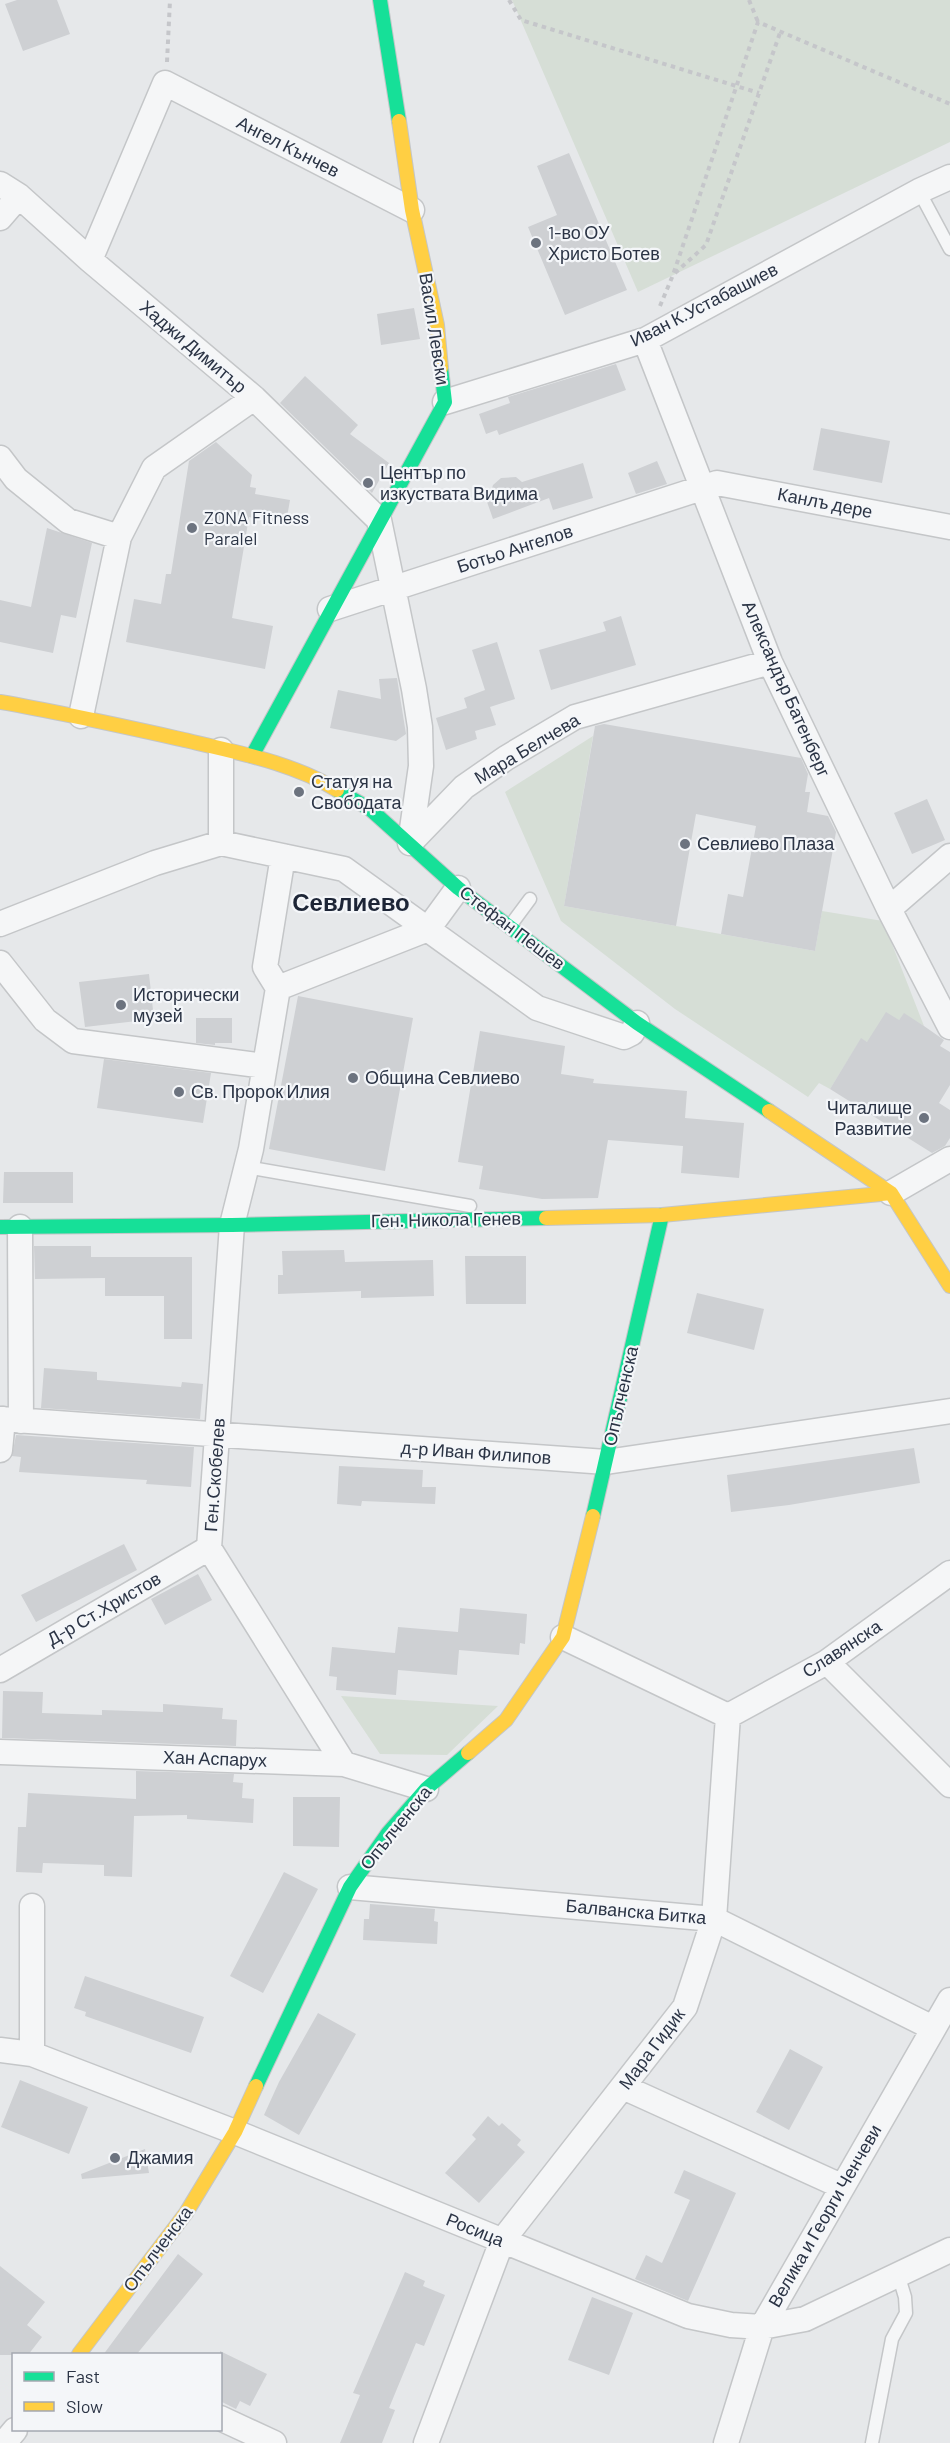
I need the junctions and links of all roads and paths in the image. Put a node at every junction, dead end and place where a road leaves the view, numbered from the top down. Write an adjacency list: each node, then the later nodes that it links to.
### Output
1 (170, 0): 7 (path)
2 (380, 0): 14 (street, Васил Левски)
3 (509, 0): 8 (path)
4 (749, 0): 5 (path)
5 (758, 22): 6 (path); 8 (path)
6 (781, 30): 9 (path); 10 (path)
7 (165, 83): 14 (street, Ангел Кънчев); 17 (street)
8 (737, 86): 9 (path); 18 (path)
9 (759, 93): 18 (path)
10 (950, 104)
11 (950, 177): 13 (street, Иван К.Устабашиев)
12 (10, 190): 15 (street); 17 (street, Хаджи Димитър)
13 (919, 191): 16 (lane); 20 (street, Иван К.Устабашиев)
14 (412, 210): 22 (street, Васил Левски)
15 (0, 218)
16 (950, 249)
17 (90, 260): 21 (street, Хаджи Димитър)
18 (673, 275): 19 (path)
19 (659, 308)
20 (645, 340): 22 (street, Иван К.Устабашиев); 24 (street, Александър Батенберг)
21 (254, 398): 25 (street, Хаджи Димитър); 27 (street)
22 (445, 402): 25 (street, Васил Левски)
23 (0, 458): 27 (street)
24 (701, 488): 26 (street, Канлъ дере); 28 (street, Ботьо Ангелов); 30 (street, Александър Батенберг)
25 (379, 520): 28 (street); 29 (street, Васил Левски)
26 (950, 527)
27 (119, 537): 32 (street)
28 (392, 589): 29 (street, Ботьо Ангелов); 36 (street)
29 (330, 609): 34 (street, Васил Левски)
30 (770, 662): 36 (street, Мара Белчева); 41 (street, Александър Батенберг)
31 (0, 702): 32 (street, Стефан Пешев)
32 (81, 716): 33 (street, Стефан Пешев)
33 (221, 750): 34 (street, Стефан Пешев); 35 (street)
34 (252, 756): 36 (street, Стефан Пешев)
35 (221, 843): 37 (street); 42 (street)
36 (410, 843): 39 (street, Стефан Пешев)
37 (283, 856): 44 (street); 46 (street)
38 (950, 856): 41 (street)
39 (458, 888): 43 (street, Стефан Пешев); 44 (street)
40 (530, 899): 43 (lane)
41 (889, 909): 48 (street, Александър Батенберг)
42 (0, 924)
43 (510, 927): 47 (street, Стефан Пешев)
44 (428, 929): 46 (street); 47 (street)
45 (0, 963): 49 (street)
46 (278, 988): 49 (street, Ген.Скобелев)
47 (637, 1023): 52 (street, Стефан Пешев)
48 (950, 1027)
49 (264, 1066): 50 (street, Ген.Скобелев)
50 (248, 1158): 54 (lane); 55 (street, Ген.Скобелев)
51 (950, 1159): 52 (street)
52 (891, 1193): 53 (street, Ген. Никола Генев); 57 (street, Стефан Пешев)
53 (662, 1215): 54 (street, Ген. Никола Генев); 62 (street, Опълченска)
54 (499, 1218): 55 (street, Ген. Никола Генев)
55 (232, 1225): 56 (street, Ген. Никола Генев); 60 (street, Ген.Скобелев)
56 (10, 1227): 59 (street)
57 (950, 1286)
58 (950, 1411): 62 (street, д-р Иван Филипов)
59 (8, 1420): 60 (street, д-р Иван Филипов); 61 (street)
60 (218, 1434): 62 (street, д-р Иван Филипов); 63 (street, Ген.Скобелев)
61 (0, 1450)
62 (606, 1462): 65 (street, Опълченска)
63 (209, 1548): 67 (street, Д-р Ст.Христов); 70 (street, Ген.Скобелев)
64 (950, 1574): 66 (street, Славянска)
65 (563, 1636): 68 (street); 72 (street, Опълченска)
66 (827, 1662): 68 (street, Славянска); 71 (street)
67 (0, 1670)
68 (728, 1716): 75 (street, Мара Гидик)
69 (0, 1752): 70 (street, Хан Аспарух)
70 (344, 1764): 72 (street, Хан Аспарух)
71 (950, 1785)
72 (426, 1789): 73 (street, Опълченска)
73 (350, 1887): 75 (street, Балванска Битка); 81 (street, Опълченска)
74 (32, 1906): 79 (street)
75 (714, 1919): 77 (street, Балванска Битка); 80 (street, Мара Гидик)
76 (950, 2000): 77 (street, Велика и Георги Ченчеви)
77 (933, 2028): 82 (street, Велика и Георги Ченчеви)
78 (0, 2050): 79 (street, Росица)
79 (32, 2054): 81 (street, Росица)
80 (623, 2087): 82 (street); 83 (street, Мара Гидик)
81 (235, 2132): 83 (street, Росица); 87 (street, Опълченска)
82 (841, 2186): 86 (street, Велика и Георги Ченчеви)
83 (502, 2241): 86 (street, Росица); 93 (street, Мара Гидик)
84 (950, 2250): 85 (street, Росица)
85 (898, 2274): 86 (street, Росица); 90 (lane)
86 (762, 2327): 94 (street, Велика и Георги Ченчеви)
87 (81, 2353)
88 (222, 2419): 92 (street)
89 (14, 2431): 91 (street)
90 (873, 2438): 95 (lane)
91 (3, 2443)
92 (274, 2443)
93 (426, 2443)
94 (726, 2443)
95 (884, 2443)

